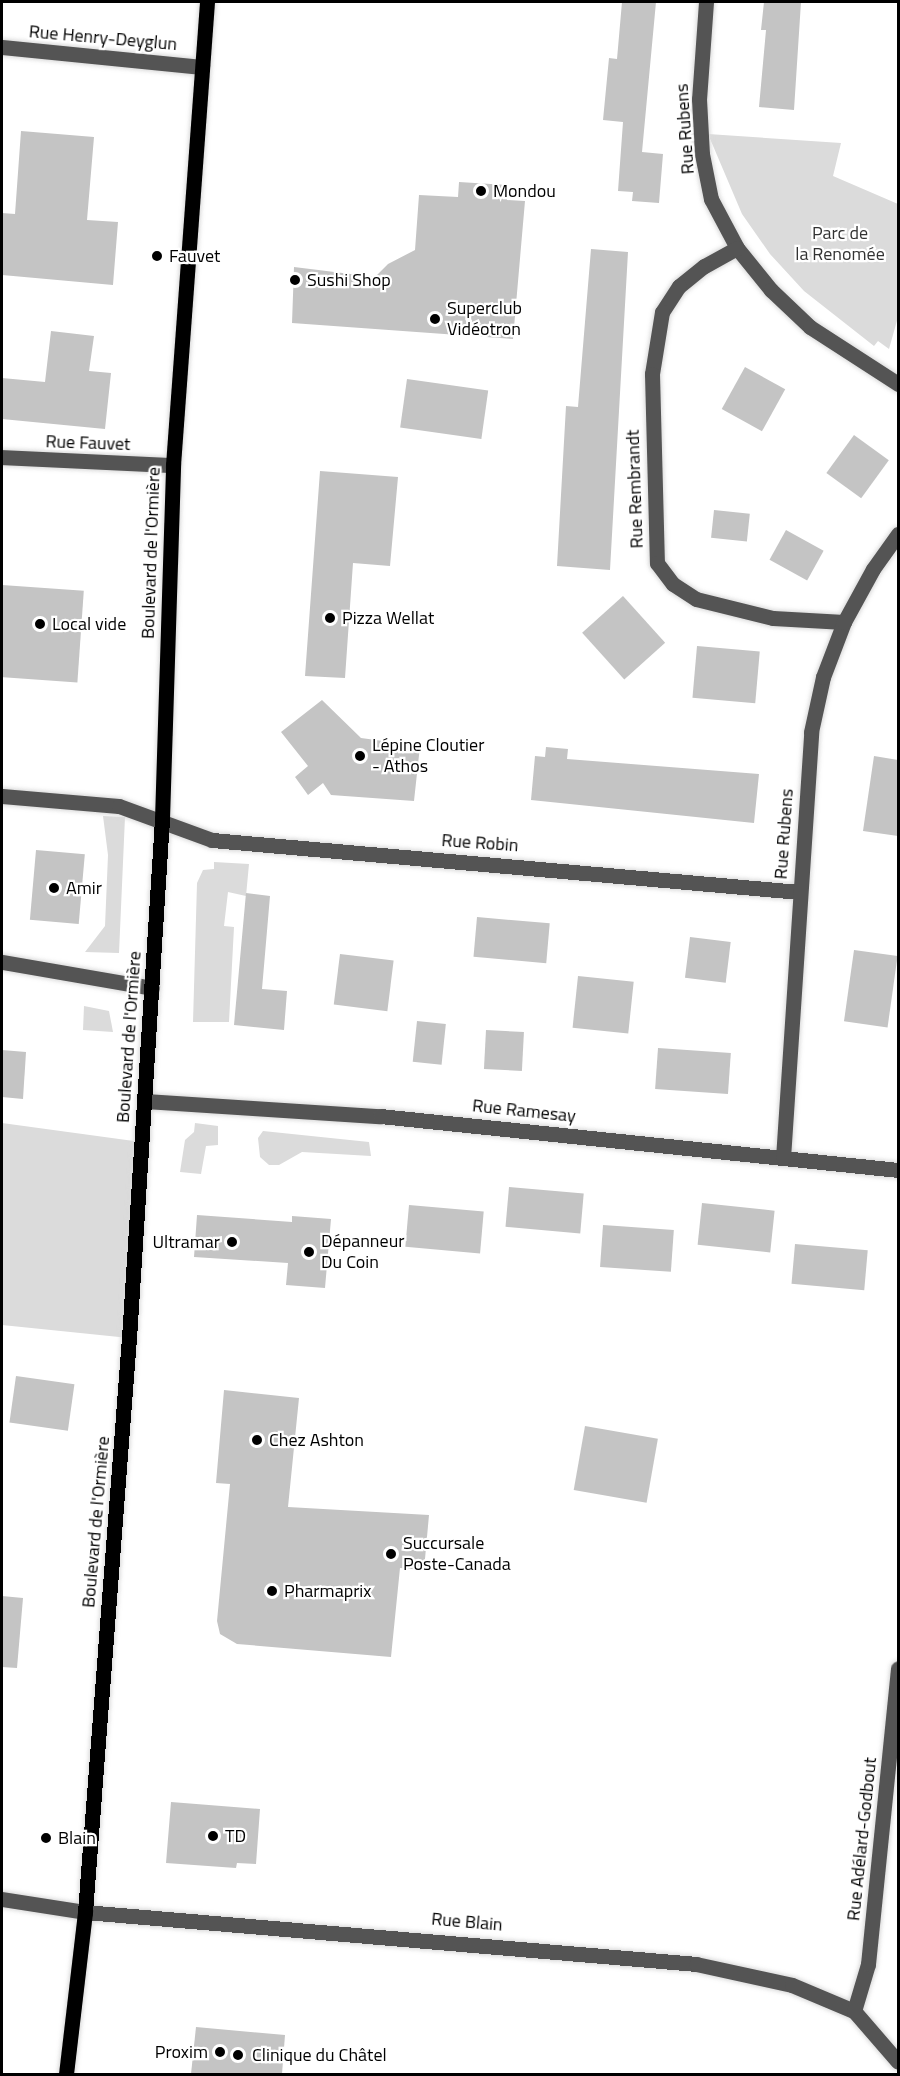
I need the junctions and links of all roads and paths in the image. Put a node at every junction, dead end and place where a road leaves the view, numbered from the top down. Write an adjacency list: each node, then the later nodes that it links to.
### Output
1 (207, 2): 4 (main road, Boulevard de l'Ormière)
2 (706, 2): 5 (street, Rue Rubens)
3 (2, 47): 4 (street, Rue Henry-Deyglun)
4 (202, 67): 8 (main road, Boulevard de l'Ormière)
5 (737, 248): 6 (street, Rue Rubens); 10 (street, Rue Rembrandt)
6 (898, 384)
7 (2, 457): 8 (street, Rue Fauvet)
8 (173, 465): 12 (main road, Boulevard de l'Ormière)
9 (898, 534): 10 (street, Rue Rubens)
10 (843, 622): 13 (street, Rue Rubens)
11 (2, 796): 12 (street, Rue Robin)
12 (162, 819): 13 (street, Rue Robin); 15 (main road, Boulevard de l'Ormière)
13 (799, 892): 17 (street, Rue Rubens)
14 (2, 962): 15 (street)
15 (152, 987): 16 (main road, Boulevard de l'Ormière)
16 (145, 1101): 17 (street, Rue Ramesay); 21 (main road, Boulevard de l'Ormière)
17 (783, 1158): 18 (street, Rue Ramesay)
18 (898, 1170)
19 (898, 1669): 22 (street, Rue Adélard-Godbout)
20 (2, 1899): 21 (street, Rue Blain)
21 (86, 1912): 22 (street, Rue Blain); 24 (main road, Boulevard de l'Ormière)
22 (854, 2011): 23 (street, Rue Blain)
23 (898, 2062)
24 (66, 2074)

